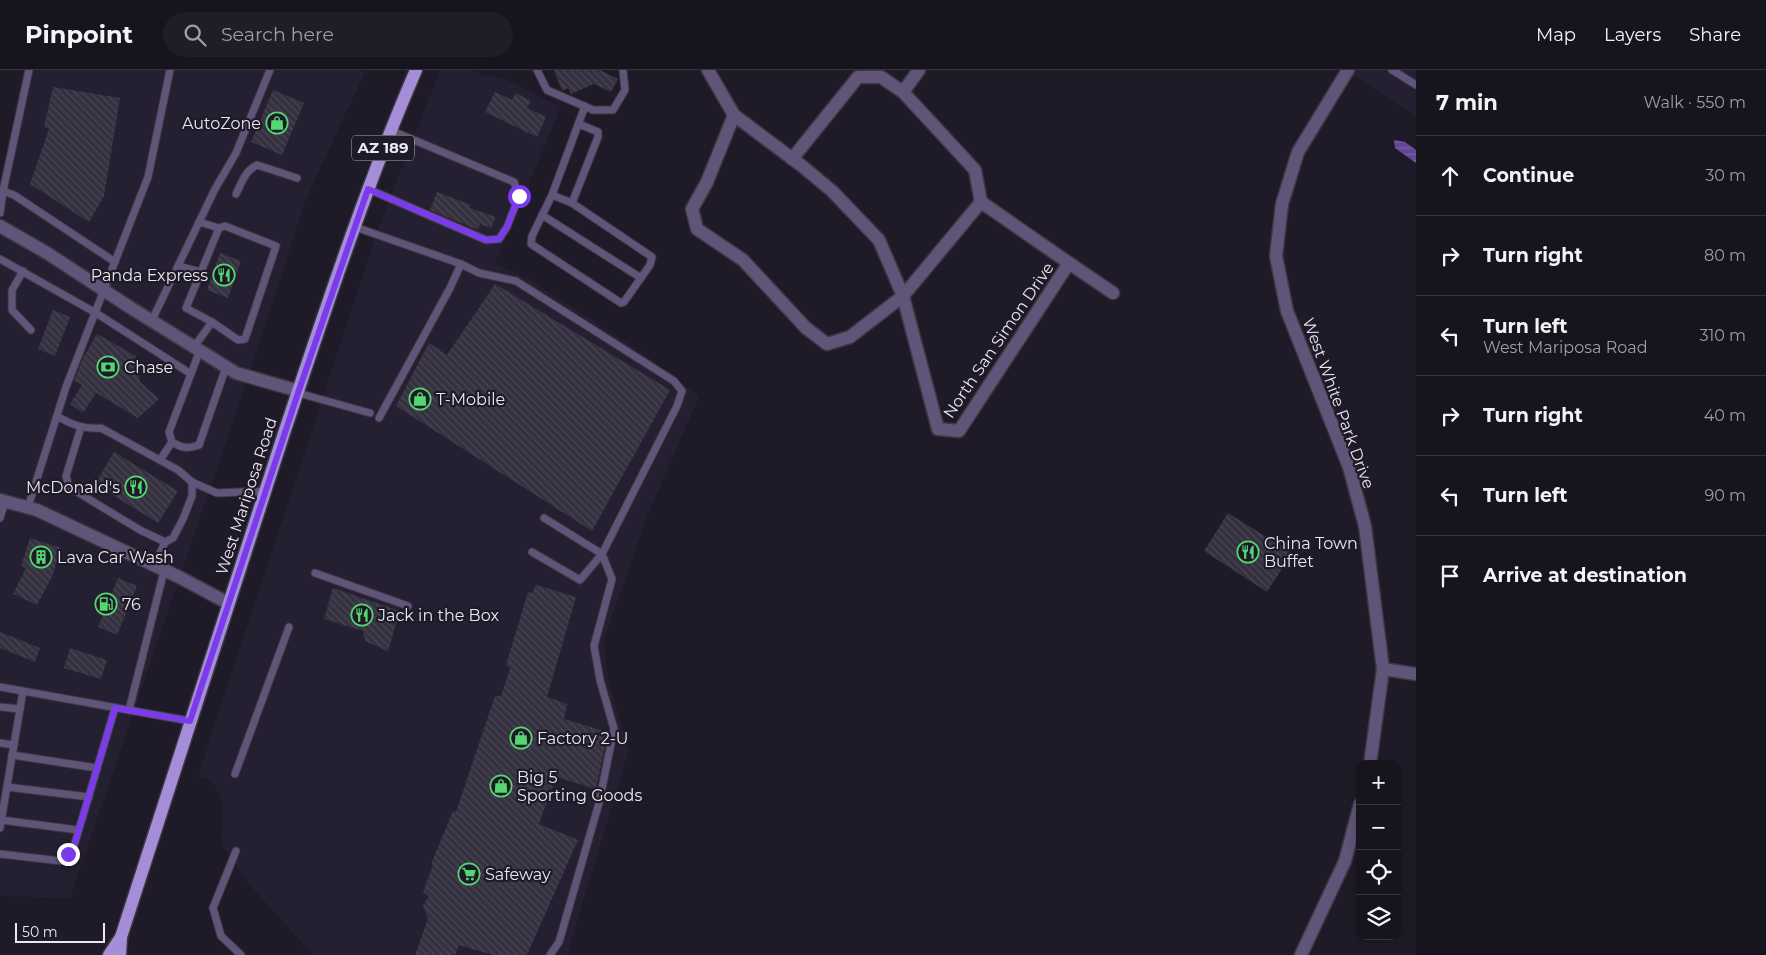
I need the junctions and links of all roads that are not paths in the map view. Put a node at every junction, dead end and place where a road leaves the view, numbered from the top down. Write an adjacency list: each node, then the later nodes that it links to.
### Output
1 (29, 70): 20 (lane)
2 (170, 70): 32 (lane)
3 (270, 70): 27 (lane)
4 (416, 70): 16 (main road, West Mariposa Road / AZ 189)
5 (537, 70): 13 (lane)
6 (623, 70): 13 (lane)
7 (708, 70): 14 (street, North San Simon Drive)
8 (919, 70): 12 (street)
9 (1348, 70): 70 (street, West White Park Drive)
10 (1392, 70): 11 (lane)
11 (1416, 85)
12 (903, 92): 17 (street); 23 (street)
13 (585, 106): 15 (lane)
14 (734, 115): 17 (street, North San Simon Drive); 41 (street)
15 (579, 124): 22 (lane); 24 (lane)
16 (390, 130): 19 (main road, West Mariposa Road / AZ 189); 19 (lane)
17 (792, 159): 41 (street, North San Simon Drive)
18 (298, 178): 21 (lane)
19 (368, 189): 30 (main road, West Mariposa Road / AZ 189)
20 (3, 191): 25 (lane); 32 (lane)
21 (236, 194)
22 (552, 195): 24 (lane); 26 (lane)
23 (982, 202): 33 (street, North San Simon Drive); 41 (street)
24 (572, 203): 38 (lane)
25 (0, 213)
26 (542, 215): 38 (lane); 38 (lane)
27 (199, 222): 29 (lane); 35 (lane)
28 (0, 226): 39 (street)
29 (219, 228): 37 (lane); 44 (lane)
30 (355, 228): 34 (lane); 49 (main road, West Mariposa Road / AZ 189)
31 (0, 258): 36 (lane)
32 (115, 262): 39 (lane)
33 (1069, 263): 40 (street, North San Simon Drive); 41 (street, North San Simon Drive)
34 (461, 264): 52 (lane); 64 (lane)
35 (178, 266): 37 (lane); 43 (lane)
36 (23, 271): 42 (lane); 45 (lane)
37 (201, 272): 44 (lane)
38 (641, 278)
39 (104, 290): 42 (lane); 43 (street)
40 (1113, 293)
41 (903, 296)
42 (96, 312): 48 (lane); 51 (lane)
43 (152, 320): 46 (street)
44 (212, 322): 46 (lane)
45 (32, 330)
46 (197, 348): 47 (street); 48 (lane)
47 (226, 367): 49 (street); 54 (lane)
48 (191, 374): 54 (lane)
49 (298, 392): 50 (lane); 57 (main road, West Mariposa Road / AZ 189)
50 (370, 413)
51 (57, 416): 53 (lane); 59 (lane)
52 (379, 418)
53 (81, 427): 55 (lane); 62 (lane)
54 (172, 442): 55 (lane)
55 (160, 460): 56 (lane)
56 (192, 482): 57 (lane); 62 (lane)
57 (265, 490): 67 (main road, West Mariposa Road / AZ 189)
58 (3, 501): 59 (street); 60 (lane)
59 (28, 507): 65 (street)
60 (0, 518)
61 (544, 518): 64 (lane)
62 (165, 542): 65 (lane)
63 (532, 552): 64 (lane)
64 (602, 554): 97 (lane)
65 (159, 568): 67 (street); 77 (lane)
66 (315, 573): 68 (lane)
67 (228, 603): 78 (main road, West Mariposa Road / AZ 189)
68 (408, 606)
69 (289, 627): 84 (lane)
70 (1382, 669): 71 (street); 82 (street, West White Park Drive)
71 (1416, 674)
72 (0, 687): 73 (lane)
73 (23, 691): 75 (lane); 76 (lane)
74 (0, 707): 76 (lane)
75 (115, 708): 77 (lane); 83 (lane)
76 (20, 709): 80 (lane)
77 (129, 710): 78 (lane)
78 (190, 721): 93 (main road, West Mariposa Road / AZ 189)
79 (0, 742): 80 (lane)
80 (14, 745): 81 (lane)
81 (12, 755): 83 (lane); 85 (lane)
82 (1371, 760)
83 (97, 768): 86 (lane)
84 (235, 774)
85 (7, 787): 86 (lane); 88 (lane)
86 (89, 797): 90 (lane)
87 (1360, 805): 98 (street)
88 (1, 820): 89 (lane); 90 (lane)
89 (0, 828)
90 (78, 830): 92 (lane)
91 (236, 851): 96 (lane)
92 (0, 854)
93 (121, 937): 94 (main road, West Mariposa Road / AZ 189); 95 (main road, West Mariposa Road / AZ 189)
94 (109, 955)
95 (120, 955)
96 (241, 955)
97 (550, 955)
98 (1301, 955)

